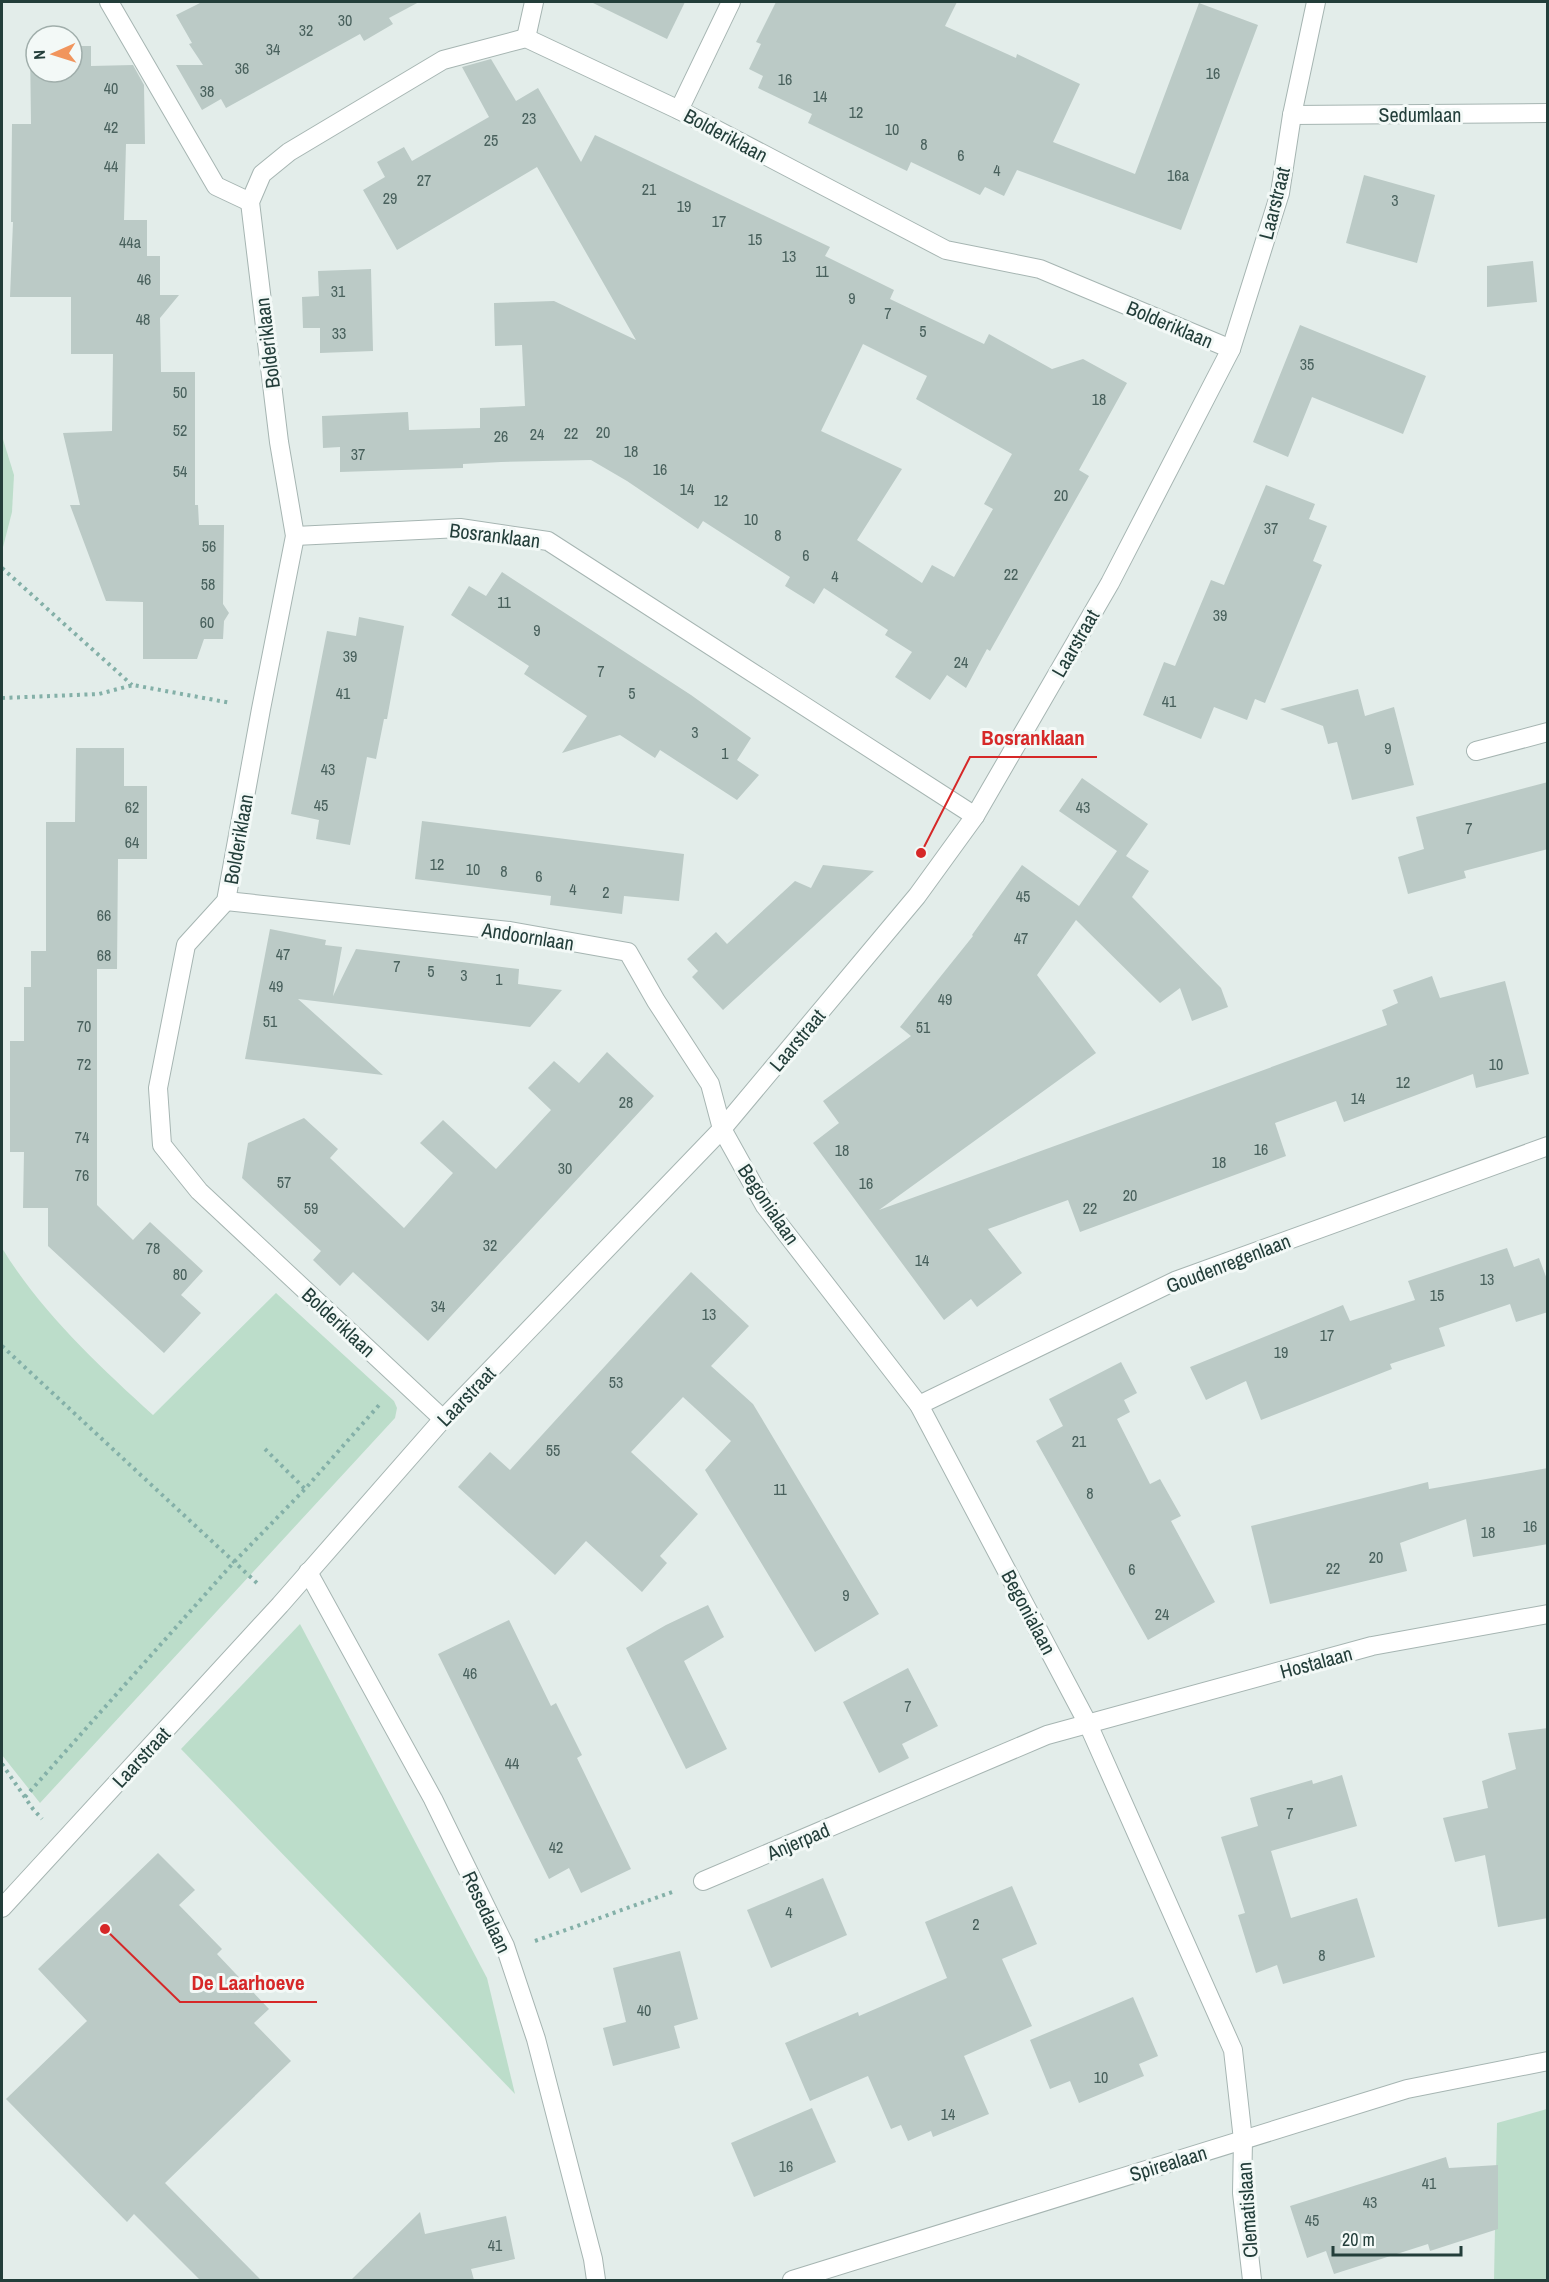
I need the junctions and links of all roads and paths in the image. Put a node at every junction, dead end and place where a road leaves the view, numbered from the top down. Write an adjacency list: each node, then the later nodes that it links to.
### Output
1 (109, 2): 9 (street)
2 (534, 2): 5 (street)
3 (731, 2): 6 (street)
4 (1316, 2): 8 (street, Laarstraat)
5 (526, 38): 6 (street, Bolderiklaan); 9 (street)
6 (679, 110): 10 (street, Bolderiklaan)
7 (1548, 113): 8 (street, Sedumlaan)
8 (1292, 115): 10 (street, Laarstraat)
9 (250, 202): 11 (street, Bolderiklaan)
10 (1232, 350): 18 (street, Laarstraat)
11 (295, 536): 15 (street, Bolderiklaan); 18 (street, Bosranklaan)
12 (2, 568): 13 (path)
13 (133, 685): 14 (path); 15 (path)
14 (2, 698)
15 (261, 709): 19 (street, Bolderiklaan)
16 (1548, 732): 17 (street)
17 (1476, 751)
18 (975, 816): 20 (street, Laarstraat)
19 (226, 901): 20 (street, Andoornlaan); 25 (street, Bolderiklaan)
20 (722, 1129): 24 (street, Begonialaan); 25 (street, Laarstraat)
21 (1548, 1146): 24 (street, Goudenregenlaan)
22 (2, 1346): 28 (path)
23 (384, 1399): 27 (path)
24 (920, 1405): 32 (street, Begonialaan)
25 (443, 1419): 29 (street, Laarstraat)
26 (265, 1449): 27 (path)
27 (305, 1489): 28 (path)
28 (234, 1562): 30 (path); 34 (path)
29 (308, 1572): 30 (street, Laarstraat); 38 (street, Resedalaan)
30 (280, 1605): 35 (street, Laarstraat)
31 (1548, 1614): 32 (street, Hostalaan)
32 (1088, 1724): 36 (street, Anjerpad); 40 (street, Begonialaan)
33 (2, 1764): 34 (path)
34 (24, 1797): 35 (path)
35 (64, 1842): 37 (street, Laarstraat)
36 (703, 1881): 38 (path)
37 (2, 1908)
38 (506, 1952): 41 (street, Resedalaan)
39 (1548, 2061): 40 (street, Spirealaan)
40 (1243, 2140): 42 (street, Spirealaan); 43 (street, Clematislaan)
41 (596, 2280)
42 (792, 2280)
43 (1252, 2280)

